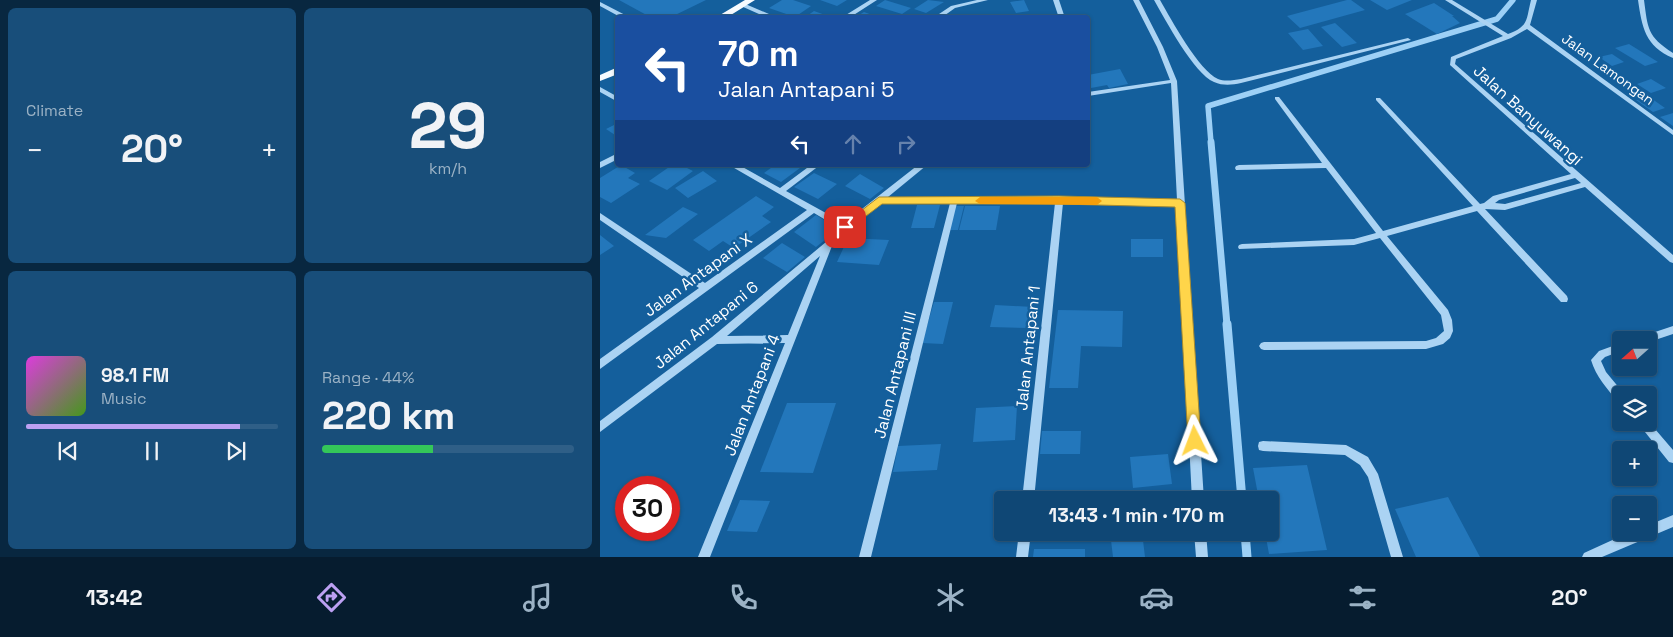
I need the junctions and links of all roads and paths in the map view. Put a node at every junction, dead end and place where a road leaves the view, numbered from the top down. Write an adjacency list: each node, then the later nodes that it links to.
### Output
1 (751, 0): 11 (main road)
2 (874, 0): 18 (street)
3 (985, 0): 19 (street)
4 (1056, 0): 20 (street)
5 (1136, 0): 27 (street)
6 (1157, 0): 23 (street)
7 (1448, 0): 14 (street)
8 (1534, 0): 21 (street)
9 (1641, 0): 24 (street)
10 (600, 4): 12 (street)
11 (743, 5): 16 (main road); 17 (street)
12 (607, 8): 13 (street); 15 (street)
13 (600, 11)
14 (1471, 14): 22 (street)
15 (622, 15)
16 (725, 15)
17 (767, 15)
18 (849, 15)
19 (941, 15)
20 (1061, 15)
21 (1528, 26): 22 (street, Jalan Banyuwangi); 33 (street, Jalan Lamongan)
22 (1509, 37): 41 (street, Jalan Banyuwangi)
23 (1408, 40)
24 (1673, 56)
25 (615, 71): 26 (main road)
26 (600, 78)
27 (1174, 81): 29 (street); 47 (street)
28 (600, 90): 30 (street)
29 (1090, 92)
30 (615, 98)
31 (1278, 98): 36 (street)
32 (1378, 99): 48 (street)
33 (1673, 133)
34 (615, 157): 35 (street)
35 (600, 165)
36 (1327, 165): 40 (street); 52 (street)
37 (737, 167): 43 (street)
38 (813, 167): 43 (street)
39 (920, 167): 44 (street)
40 (1238, 168)
41 (1576, 175): 42 (street, Jalan Banyuwangi); 48 (street)
42 (1585, 184): 48 (street); 55 (street, Jalan Banyuwangi)
43 (781, 191): 49 (street)
44 (879, 200): 46 (street); 51 (street)
45 (1059, 200): 46 (street); 47 (street); 70 (street, Jalan Antapani 1)
46 (954, 201): 78 (street, Jalan Antapani III)
47 (1180, 203): 71 (street)
48 (1483, 206): 52 (street); 57 (street)
49 (814, 208): 51 (street); 56 (street, Jalan Antapani X)
50 (600, 216): 56 (street)
51 (845, 227): 53 (street)
52 (1381, 234): 54 (street); 62 (street)
53 (829, 244): 60 (street, Jalan Antapani 6); 61 (street, Jalan Antapani 4)
54 (1242, 247)
55 (1673, 260)
56 (705, 288): 64 (street, Jalan Antapani X)
57 (1564, 299)
58 (1673, 330): 59 (street)
59 (1658, 335)
60 (715, 340): 61 (street); 66 (street, Jalan Antapani 6)
61 (789, 340): 77 (street, Jalan Antapani 4)
62 (1264, 346)
63 (1612, 350): 65 (street)
64 (600, 365)
65 (1612, 387)
66 (600, 427)
67 (1650, 431): 69 (street)
68 (1262, 446): 81 (street)
69 (1673, 458)
70 (1029, 491)
71 (1197, 491)
72 (1673, 521): 73 (street)
73 (1657, 528)
74 (1024, 541): 79 (street)
75 (1201, 541): 80 (street)
76 (1624, 541): 82 (street)
77 (704, 557)
78 (865, 557)
79 (1022, 557)
80 (1202, 557)
81 (1397, 557)
82 (1588, 557)

